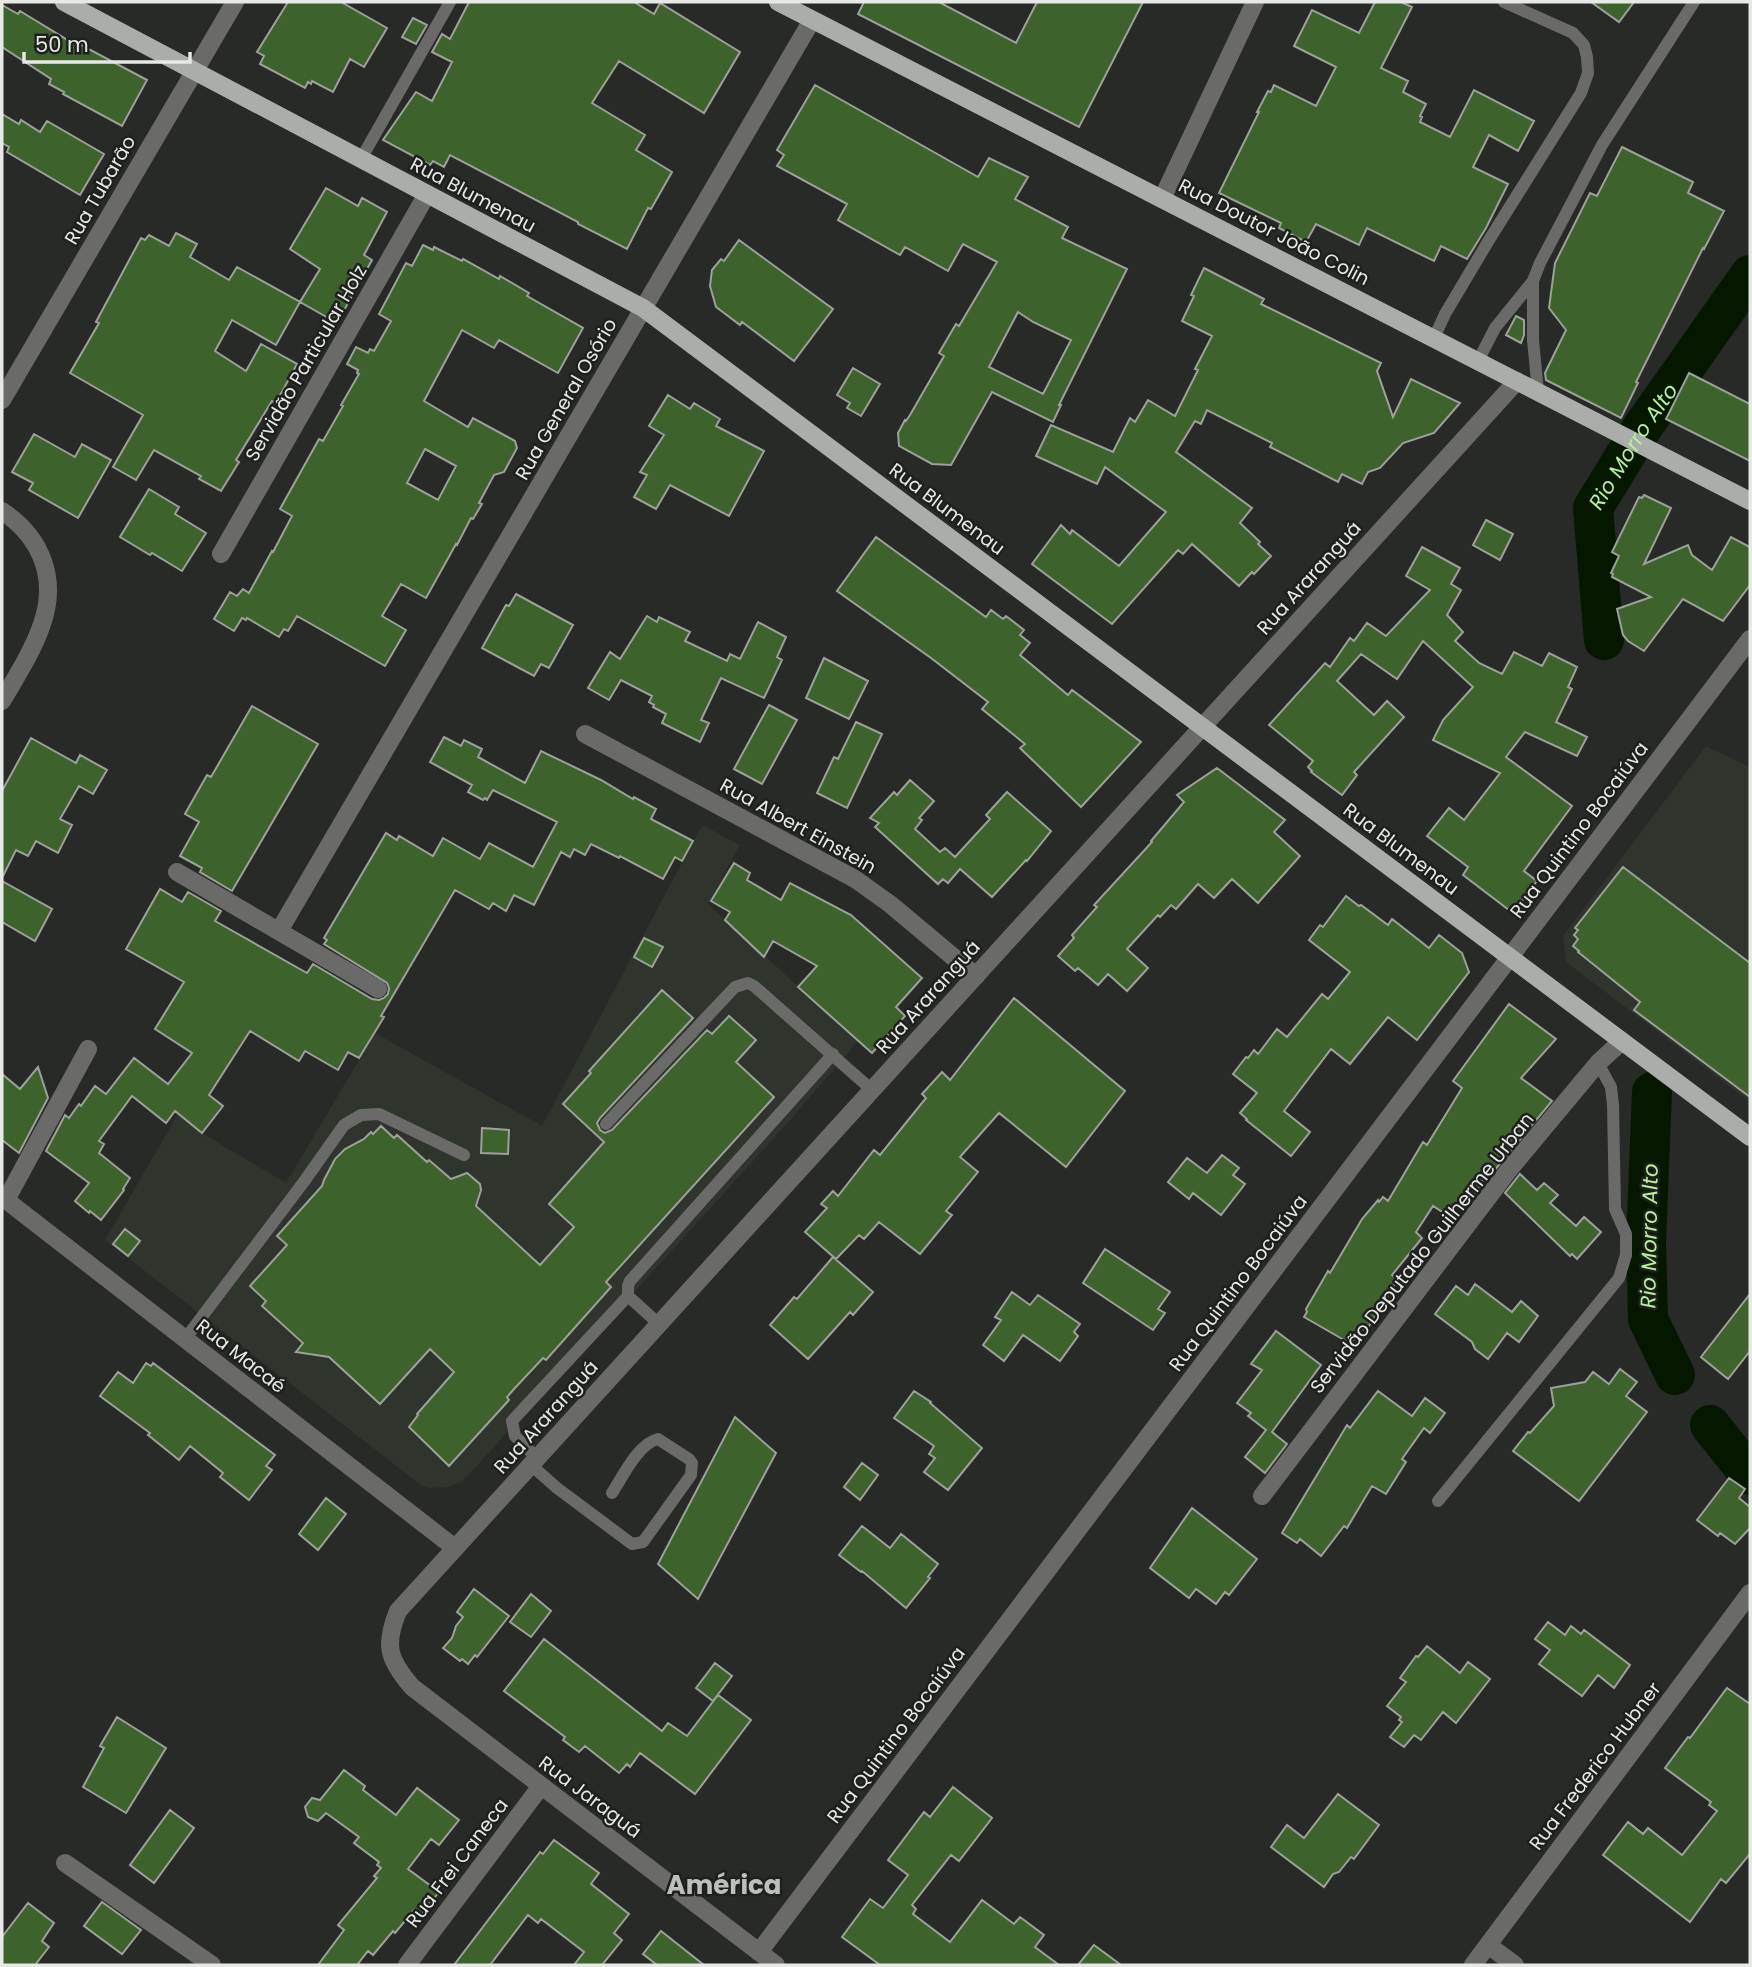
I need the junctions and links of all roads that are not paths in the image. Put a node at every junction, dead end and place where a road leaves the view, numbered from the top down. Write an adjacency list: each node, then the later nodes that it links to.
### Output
1 (64, 2): 9 (main road, Rua Blumenau)
2 (235, 2): 9 (street, Rua Tubarão)
3 (450, 2): 10 (lane)
4 (778, 2): 8 (main road, Rua Doutor João Colin)
5 (1255, 2): 12 (street)
6 (1504, 2): 15 (lane)
7 (1694, 2): 13 (lane)
8 (812, 19): 12 (main road, Rua Doutor João Colin); 14 (street, Rua General Osório)
9 (194, 71): 10 (main road, Rua Blumenau); 19 (street, Rua Tubarão)
10 (361, 159): 11 (main road, Rua Blumenau)
11 (427, 194): 14 (main road, Rua Blumenau); 22 (street, Servidão Particular Holz)
12 (1162, 199): 15 (main road, Rua Doutor João Colin)
13 (1533, 281): 16 (lane); 18 (lane)
14 (643, 309): 25 (main road, Rua Blumenau); 28 (street, Rua General Osório)
15 (1434, 338): 16 (main road, Rua Doutor João Colin)
16 (1478, 361): 17 (main road, Rua Doutor João Colin)
17 (1517, 381): 18 (main road, Rua Doutor João Colin); 25 (street, Rua Araranguá)
18 (1538, 392): 20 (main road, Rua Doutor João Colin)
19 (2, 400)
20 (1750, 501)
21 (2, 511): 24 (street)
22 (221, 554)
23 (1750, 639): 29 (street, Rua Quintino Bocaiúva)
24 (2, 701)
25 (1203, 727): 29 (main road, Rua Blumenau); 30 (street, Rua Araranguá)
26 (585, 734): 30 (street, Rua Albert Einstein)
27 (177, 872): 28 (street)
28 (279, 931): 31 (street)
29 (1510, 957): 32 (main road, Rua Blumenau); 54 (street, Rua Quintino Bocaiúva)
30 (976, 976): 36 (street, Rua Araranguá)
31 (378, 989)
32 (1622, 1041): 35 (street, Servidão Deputado Guilherme Urban); 38 (main road, Rua Blumenau)
33 (88, 1049): 40 (street)
34 (833, 1054): 36 (lane); 37 (lane); 41 (lane)
35 (1598, 1063): 46 (street, Servidão Deputado Guilherme Urban); 47 (lane)
36 (872, 1090): 42 (street, Rua Araranguá)
37 (606, 1124)
38 (1750, 1137)
39 (464, 1155): 43 (lane)
40 (4, 1199): 43 (street, Rua Macaé)
41 (628, 1296): 42 (lane); 44 (lane)
42 (659, 1324): 44 (street, Rua Araranguá)
43 (185, 1339): 48 (street, Rua Macaé)
44 (534, 1461): 45 (lane); 48 (street, Rua Araranguá)
45 (612, 1493)
46 (1262, 1496)
47 (1438, 1501)
48 (454, 1548): 50 (street, Rua Araranguá)
49 (1750, 1593): 53 (street, Rua Frederico Hubner)
50 (390, 1652): 51 (street, Rua Jaraguá)
51 (541, 1786): 54 (street, Rua Jaraguá); 56 (street, Rua Frei Caneca)
52 (65, 1863): 55 (street)
53 (1488, 1945): 58 (street, Rua Frederico Hubner); 59 (street)
54 (759, 1952): 57 (street, Rua Jaraguá)
55 (212, 1965)
56 (407, 1965)
57 (776, 1965)
58 (1473, 1965)
59 (1515, 1965)

